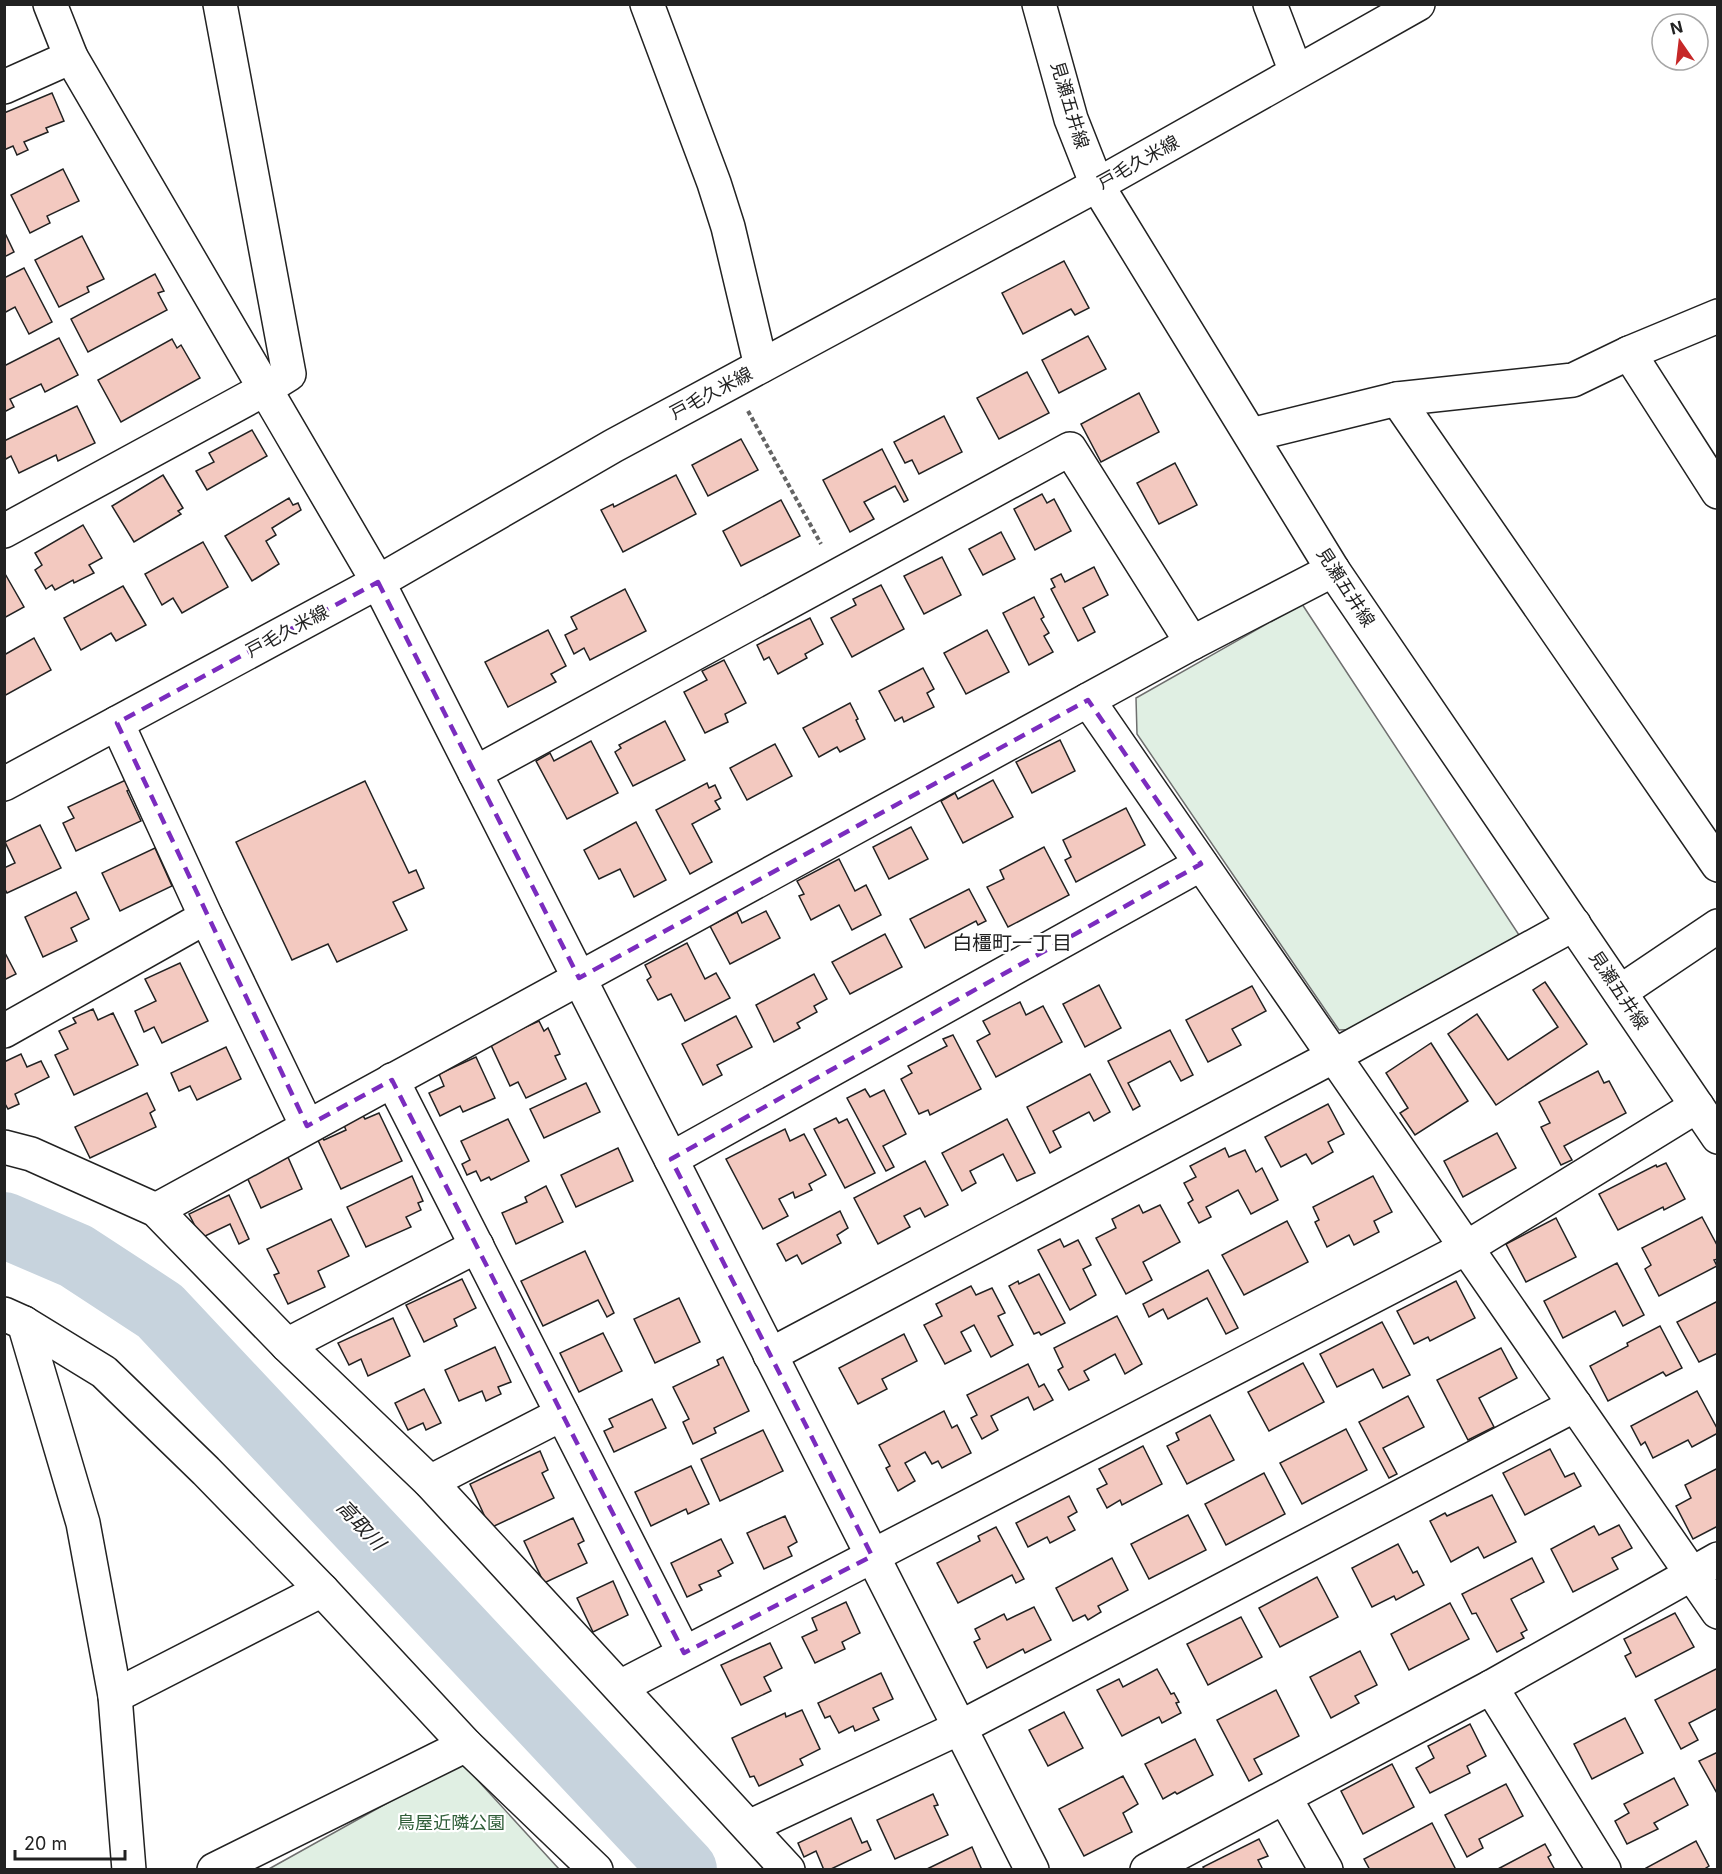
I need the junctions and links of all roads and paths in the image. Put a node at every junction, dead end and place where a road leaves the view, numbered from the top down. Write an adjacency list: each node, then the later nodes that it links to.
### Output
1 (50, 4): 7 (street)
2 (220, 4): 15 (street)
3 (647, 4): 13 (street)
4 (1039, 4): 10 (street, 見瀬五井線)
5 (1270, 4): 8 (street)
6 (1418, 4): 8 (street, 戸毛久米線)
7 (71, 57): 9 (street); 15 (street)
8 (1296, 72): 10 (street, 戸毛久米線)
9 (4, 87)
10 (1097, 185): 13 (street, 戸毛久米線); 17 (street, 見瀬五井線)
11 (1718, 316): 12 (street)
12 (1629, 353): 16 (street); 18 (street)
13 (761, 366): 14 (street, 戸毛久米線)
14 (732, 381): 21 (path); 22 (street, 戸毛久米線)
15 (265, 389): 19 (street); 22 (street)
16 (1397, 399): 17 (street); 29 (street)
17 (1251, 435): 20 (street, 見瀬五井線)
18 (1718, 492)
19 (7, 524)
20 (1333, 570): 23 (street); 31 (street, 見瀬五井線)
21 (838, 575): 23 (street); 26 (street)
22 (378, 582): 25 (street, 戸毛久米線); 26 (street)
23 (1192, 643): 24 (street)
24 (1088, 700): 28 (street); 33 (street)
25 (117, 723): 27 (street, 戸毛久米線); 30 (street)
26 (475, 773): 33 (street)
27 (4, 784)
28 (1201, 864): 36 (street); 42 (street)
29 (1718, 865)
30 (206, 917): 35 (street); 39 (street)
31 (1574, 924): 34 (street, 見瀬五井線); 36 (street)
32 (1718, 926): 34 (street)
33 (579, 978): 37 (street); 42 (street)
34 (1620, 992): 38 (street, 見瀬五井線)
35 (4, 1031)
36 (1334, 1056): 45 (street); 48 (street)
37 (392, 1080): 39 (street); 44 (street)
38 (1697, 1106): 40 (street, 見瀬五井線); 45 (street)
39 (307, 1126): 43 (street)
40 (1718, 1137)
41 (4, 1147): 43 (street)
42 (671, 1160): 48 (street)
43 (156, 1209): 47 (street)
44 (477, 1246): 47 (street); 50 (street)
45 (1466, 1248): 49 (street); 52 (street)
46 (14, 1318): 54 (street); 59 (street)
47 (287, 1345): 51 (street)
48 (770, 1354): 52 (street)
49 (1575, 1405): 53 (street); 60 (street)
50 (562, 1414): 51 (street); 56 (street)
51 (430, 1482): 57 (street)
52 (872, 1556): 56 (street); 60 (street)
53 (1704, 1566): 55 (street); 58 (street)
54 (322, 1590): 59 (street); 61 (street)
55 (1718, 1612)
56 (684, 1653): 57 (street)
57 (620, 1687): 63 (street)
58 (1491, 1687): 62 (street); 71 (street)
59 (116, 1696): 64 (street)
60 (959, 1728): 63 (street); 68 (street)
61 (466, 1745): 65 (street); 66 (street)
62 (1285, 1798): 69 (street); 70 (street)
63 (749, 1827): 67 (street)
64 (129, 1869)
65 (214, 1869)
66 (596, 1869)
67 (788, 1869)
68 (1032, 1869)
69 (1147, 1869)
70 (1326, 1869)
71 (1604, 1869)

